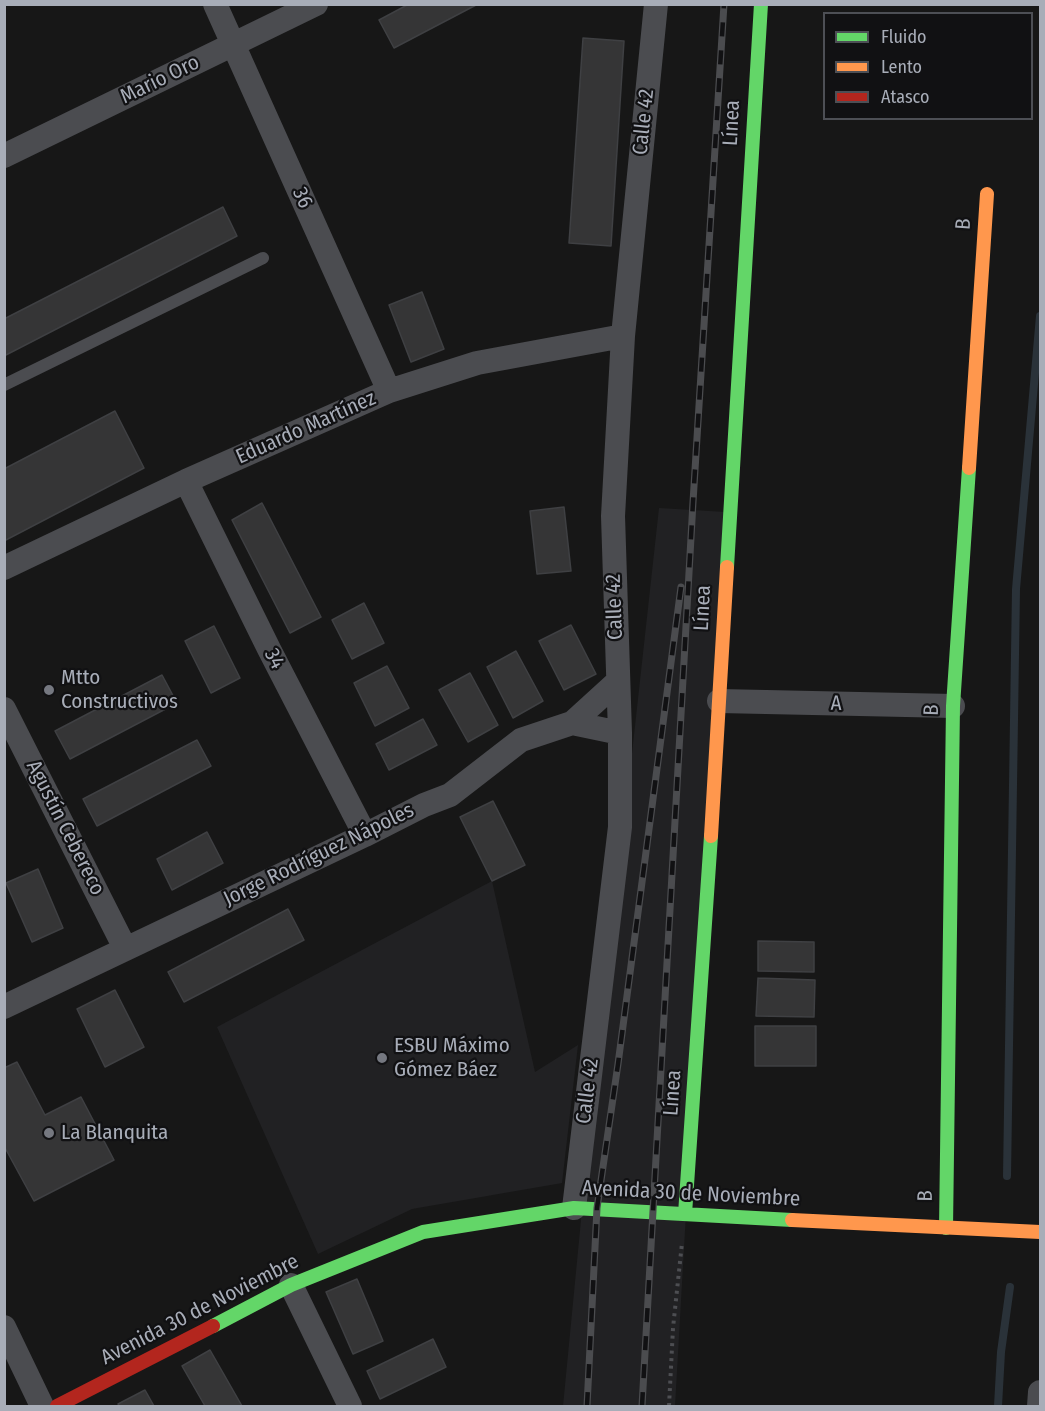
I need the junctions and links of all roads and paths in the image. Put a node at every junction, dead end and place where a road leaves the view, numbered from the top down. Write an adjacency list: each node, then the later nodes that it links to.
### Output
1 (215, 4): 5 (street, 36)
2 (316, 4): 5 (street, Mario Oro)
3 (656, 4): 9 (street, Calle 42)
4 (761, 4): 15 (street, Línea)
5 (233, 45): 6 (street, Mario Oro); 11 (street, 36)
6 (7, 148)
7 (987, 194): 16 (street, B)
8 (263, 258): 10 (lane)
9 (623, 336): 11 (street, Eduardo Martínez); 14 (street, Calle 42)
10 (4, 385)
11 (389, 391): 12 (street, Eduardo Martínez)
12 (186, 481): 13 (street, Eduardo Martínez); 20 (street, 34)
13 (4, 568)
14 (617, 682): 18 (street, Jorge Rodríguez Nápoles); 19 (street, Calle 42)
15 (719, 701): 16 (street, A); 24 (street, Línea)
16 (953, 706): 25 (street, B)
17 (4, 709): 21 (street, Agustín Cebereco)
18 (572, 723): 19 (street); 20 (street, Jorge Rodríguez Nápoles)
19 (620, 733): 23 (street, Calle 42)
20 (365, 835): 21 (street, Jorge Rodríguez Nápoles)
21 (125, 948): 22 (street, Jorge Rodríguez Nápoles)
22 (4, 1007)
23 (574, 1208): 24 (street, Avenida 30 de Noviembre); 27 (street, Avenida 30 de Noviembre)
24 (685, 1215): 25 (street, Avenida 30 de Noviembre); 33 (path)
25 (946, 1227): 26 (street, Avenida 30 de Noviembre)
26 (1041, 1232)
27 (291, 1285): 31 (street, Avenida 30 de Noviembre); 32 (street)
28 (4, 1327): 30 (street)
29 (1041, 1392): 34 (street)
30 (42, 1407)
31 (57, 1407)
32 (350, 1407)
33 (669, 1407)
34 (1039, 1407)

